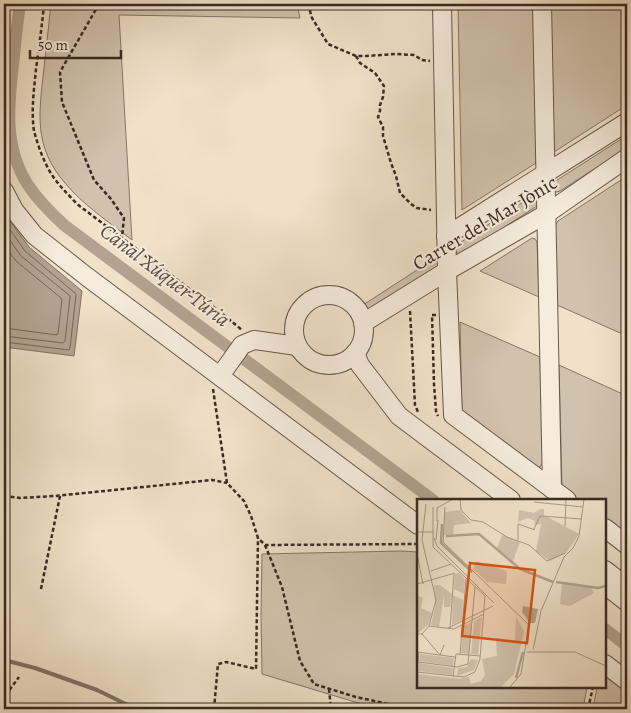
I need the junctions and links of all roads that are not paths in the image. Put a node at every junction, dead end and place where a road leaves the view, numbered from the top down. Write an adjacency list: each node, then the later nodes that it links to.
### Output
1 (442, 4): 8 (street)
2 (542, 4): 5 (street)
3 (627, 122): 5 (street, Carrer del Mar Jònic)
4 (627, 158): 7 (street, Carrer del Mar Jònic)
5 (546, 174): 7 (street); 8 (street, Carrer del Mar Jònic)
6 (4, 191): 14 (street)
7 (546, 214): 9 (street, Carrer del Mar Jònic); 15 (street)
8 (446, 236): 9 (street)
9 (447, 271): 10 (street, Carrer del Mar Jònic); 15 (street)
10 (363, 323): 11 (street); 12 (street)
11 (298, 346): 13 (street); 14 (street)
12 (355, 353): 13 (street); 17 (street)
13 (340, 363): 16 (street)
14 (223, 372): 19 (street)
15 (552, 489): 18 (street)
16 (490, 499)
17 (510, 499)
18 (566, 499)
19 (417, 524)
20 (606, 529): 21 (street)
21 (627, 544)
22 (606, 571): 24 (street)
23 (606, 586): 25 (street)
24 (627, 587)
25 (627, 602)
26 (606, 665): 27 (street)
27 (627, 681)

